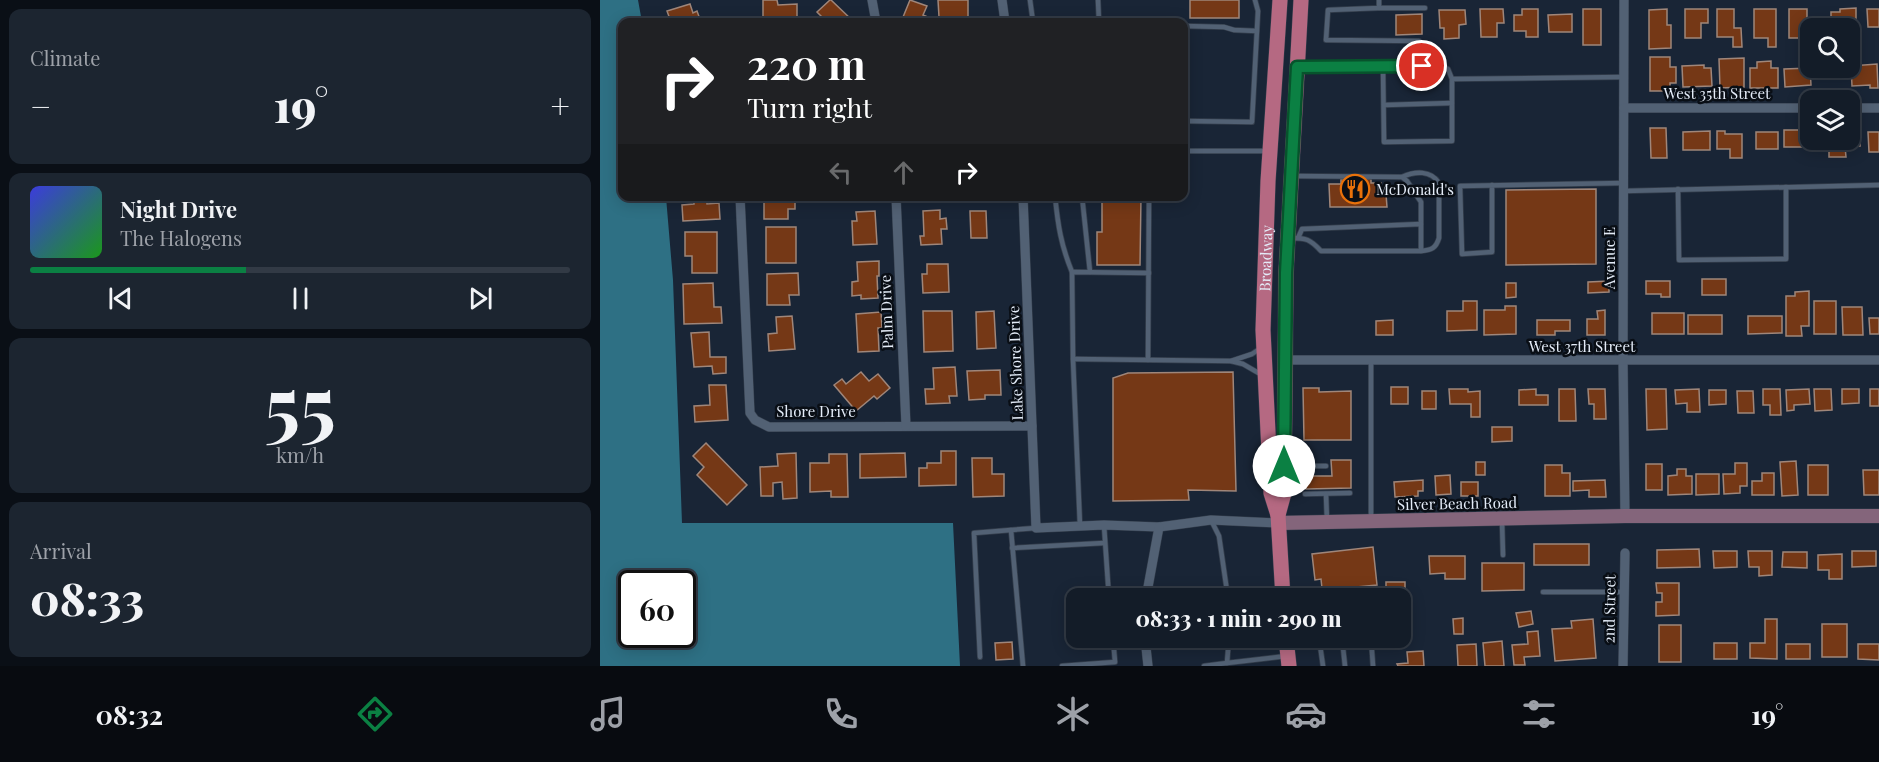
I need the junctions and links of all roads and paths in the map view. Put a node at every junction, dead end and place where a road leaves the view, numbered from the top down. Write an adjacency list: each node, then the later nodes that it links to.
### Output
1 (872, 0): 12 (street)
2 (1002, 0): 13 (street)
3 (1030, 0): 14 (lane)
4 (1098, 0): 15 (lane)
5 (1255, 0): 17 (lane)
6 (1280, 0): 31 (main road, Broadway)
7 (1300, 0): 19 (main road, Broadway)
8 (1379, 0): 10 (lane)
9 (1624, 0): 21 (street, Avenue E)
10 (1379, 8): 11 (lane); 18 (lane)
11 (1425, 8)
12 (875, 18)
13 (1004, 18)
14 (1032, 18)
15 (1099, 18)
16 (1188, 26): 17 (lane)
17 (1257, 31): 29 (lane)
18 (1419, 41)
19 (1297, 67): 20 (lane); 32 (main road, Broadway)
20 (1383, 67): 22 (lane); 24 (lane)
21 (1624, 78): 22 (lane); 25 (street, Avenue E)
22 (1452, 79): 23 (lane)
23 (1452, 104): 24 (lane); 24 (lane)
24 (1384, 105)
25 (1624, 108): 26 (street, West 35th Street); 36 (street, Avenue E)
26 (1800, 108)
27 (1860, 108): 28 (street)
28 (1879, 108)
29 (1188, 121)
30 (1188, 151): 31 (lane)
31 (1271, 151): 51 (main road); 52 (main road, Broadway)
32 (1291, 176): 33 (lane); 46 (main road, Broadway)
33 (1402, 177): 45 (lane); 47 (lane)
34 (1492, 185): 34 (lane); 36 (lane)
35 (1879, 185): 37 (lane)
36 (1624, 187): 38 (lane); 59 (street, Avenue E)
37 (1786, 187): 38 (lane); 38 (lane)
38 (1678, 189)
39 (740, 201): 61 (street, Shore Drive)
40 (896, 201): 61 (street, Palm Drive)
41 (1023, 201): 62 (street, Lake Shore Drive)
42 (1055, 201): 48 (lane)
43 (1083, 201): 49 (lane)
44 (1149, 201): 50 (lane)
45 (1421, 224): 46 (lane); 47 (lane)
46 (1293, 238): 47 (lane); 51 (main road, Broadway)
47 (1421, 251)
48 (1072, 272): 49 (lane); 53 (lane)
49 (1090, 272): 50 (lane)
50 (1149, 273): 54 (lane)
51 (1286, 273): 55 (main road, Broadway)
52 (1264, 346): 58 (lane); 60 (main road, Broadway)
53 (1073, 360): 54 (lane); 76 (lane)
54 (1148, 360): 58 (lane)
55 (1285, 360): 56 (street, West 37th Street); 63 (main road, Broadway)
56 (1371, 360): 59 (street, West 37th Street); 73 (lane)
57 (1879, 360): 59 (street, West 37th Street)
58 (1231, 361): 60 (lane)
59 (1623, 361): 68 (street, Avenue E)
60 (1266, 377): 71 (main road, Broadway)
61 (906, 426): 62 (street, Shore Drive)
62 (1032, 426): 78 (street, Lake Shore Drive)
63 (1284, 466): 64 (lane); 71 (main road, Broadway)
64 (1326, 466)
65 (1350, 493): 66 (lane)
66 (1326, 494): 67 (lane); 74 (lane)
67 (1305, 495)
68 (1625, 516): 69 (street, Silver Beach Road); 70 (street, Silver Beach Road)
69 (1879, 516)
70 (1502, 518): 73 (street, Silver Beach Road); 83 (lane)
71 (1278, 519): 72 (street, Silver Beach Road); 74 (street, Silver Beach Road); 87 (main road)
72 (1211, 520): 77 (street, Silver Beach Road); 86 (lane)
73 (1371, 521): 74 (street, Silver Beach Road)
74 (1327, 522)
75 (1104, 525): 76 (street, Silver Beach Road); 77 (street, Silver Beach Road); 80 (lane)
76 (1080, 526): 78 (street, Silver Beach Road)
77 (1159, 527): 85 (street)
78 (1036, 528): 79 (lane)
79 (1011, 530): 81 (lane); 96 (lane)
80 (1104, 543): 81 (lane); 84 (lane)
81 (1012, 548): 99 (lane)
82 (1625, 553): 89 (street, 2nd Street)
83 (1503, 555)
84 (1108, 588)
85 (1148, 588)
86 (1227, 588)
87 (1282, 588)
88 (1543, 592): 89 (lane)
89 (1624, 592): 106 (street, 2nd Street)
90 (1114, 648): 100 (lane)
91 (1146, 648): 101 (street)
92 (1228, 648): 98 (lane)
93 (1320, 648): 103 (lane)
94 (1343, 648): 104 (lane)
95 (1372, 648): 105 (lane)
96 (980, 657)
97 (1288, 661): 98 (lane)
98 (1227, 663): 102 (lane)
99 (1023, 666)
100 (1062, 666)
101 (1148, 666)
102 (1204, 666)
103 (1323, 666)
104 (1345, 666)
105 (1373, 666)
106 (1623, 666)

